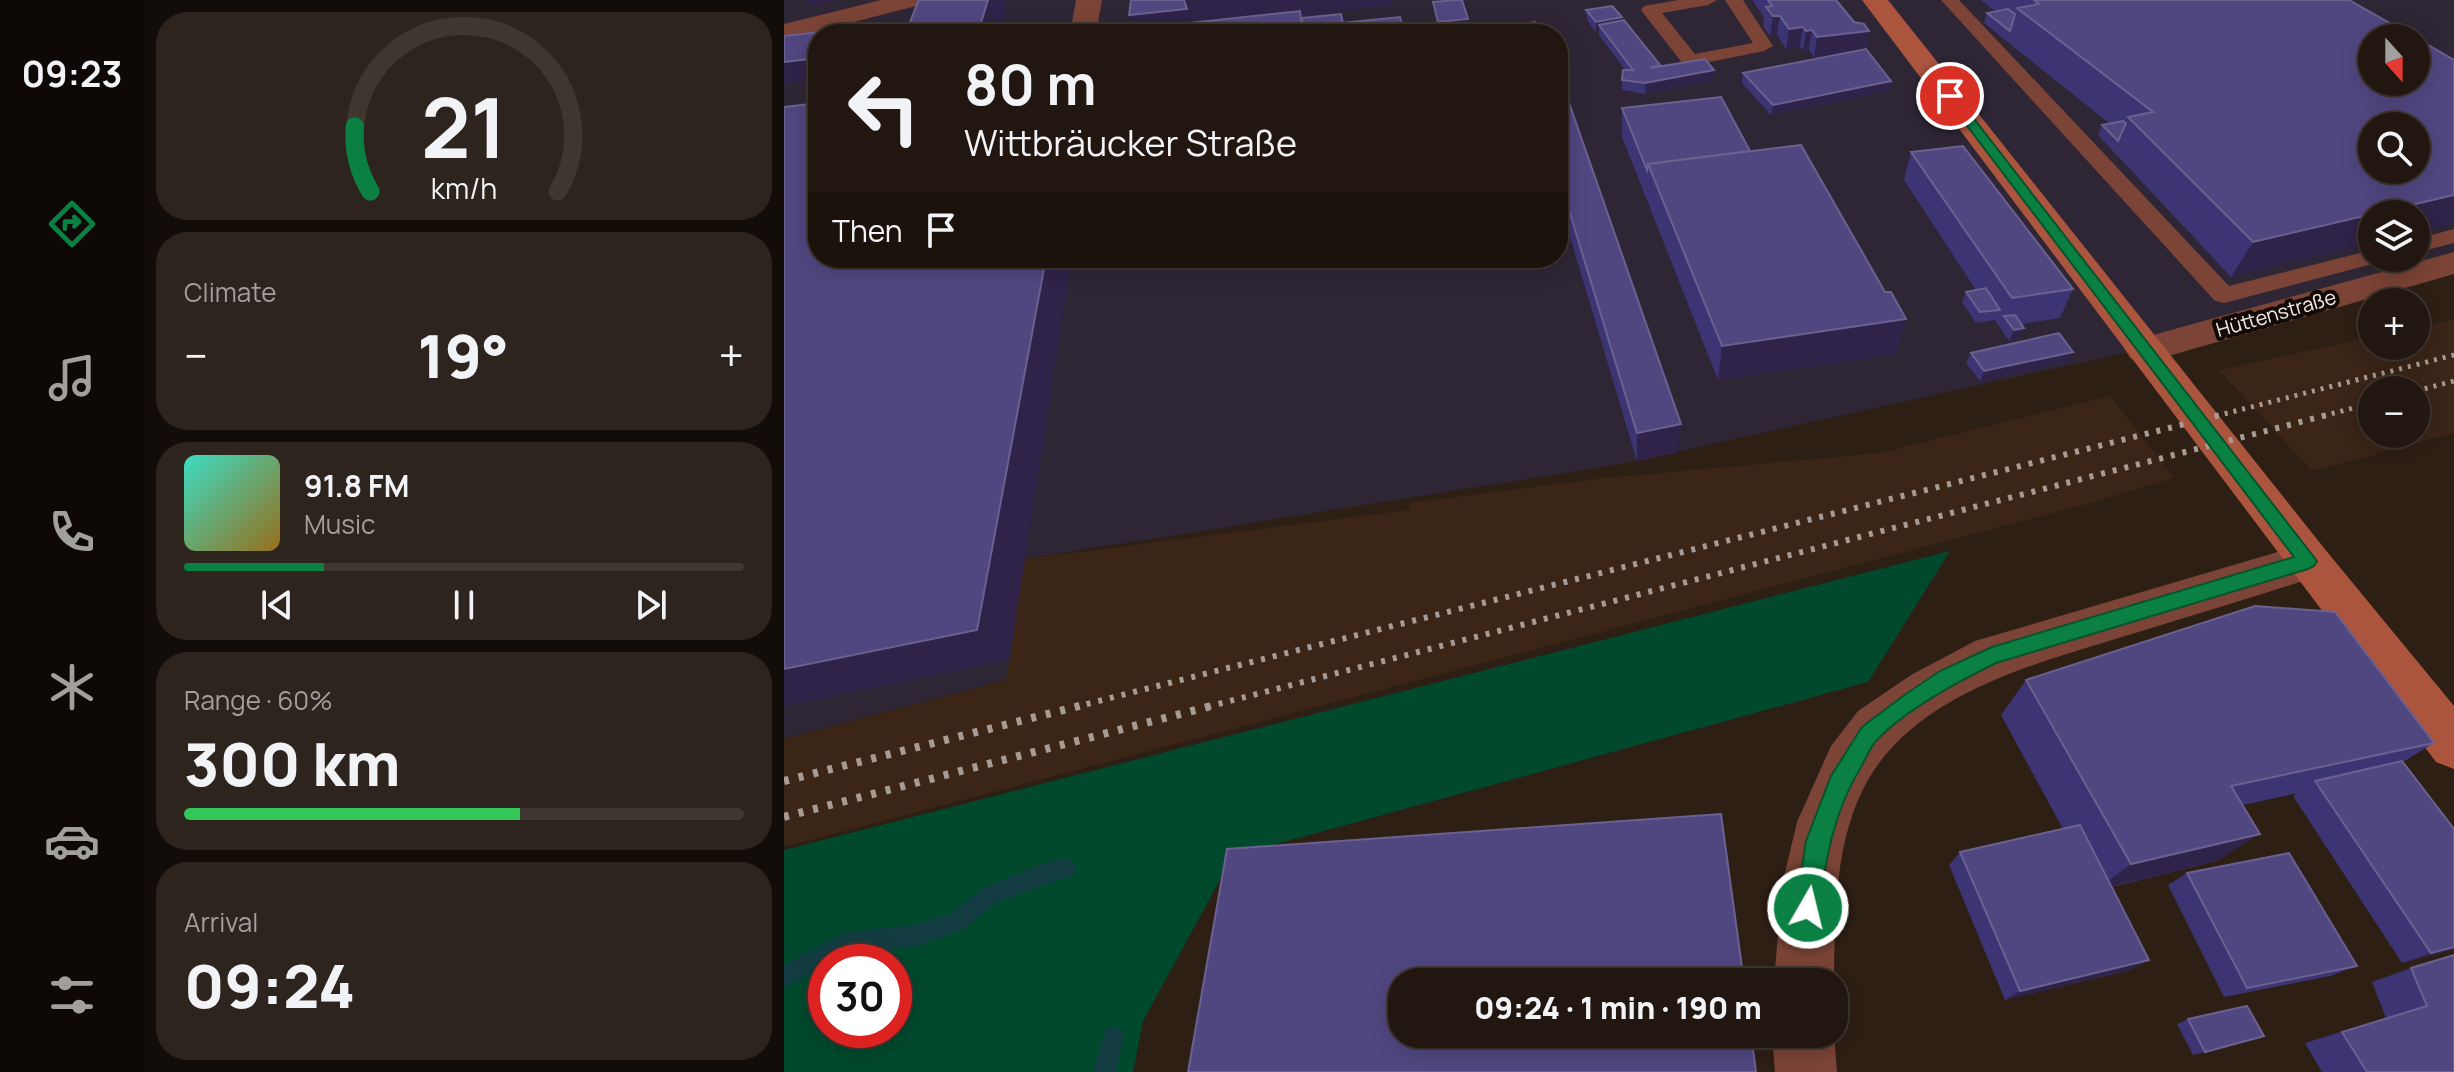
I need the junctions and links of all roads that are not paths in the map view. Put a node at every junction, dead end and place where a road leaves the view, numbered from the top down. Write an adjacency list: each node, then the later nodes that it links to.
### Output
1 (911, 0): 7 (street)
2 (1089, 0): 8 (street)
3 (1708, 0): 4 (lane)
4 (1734, 0)
5 (1875, 0): 15 (main road)
6 (1950, 0): 13 (lane)
7 (816, 24)
8 (1085, 24)
9 (808, 26): 10 (street)
10 (784, 32)
11 (2454, 236): 12 (lane)
12 (2430, 242)
13 (2358, 261)
14 (2454, 263): 15 (street, Hüttenstraße)
15 (2144, 350): 16 (main road)
16 (2308, 561): 17 (main road); 18 (street)
17 (2454, 745)
18 (1805, 968)
19 (1804, 1048): 20 (street)
20 (1806, 1072)

